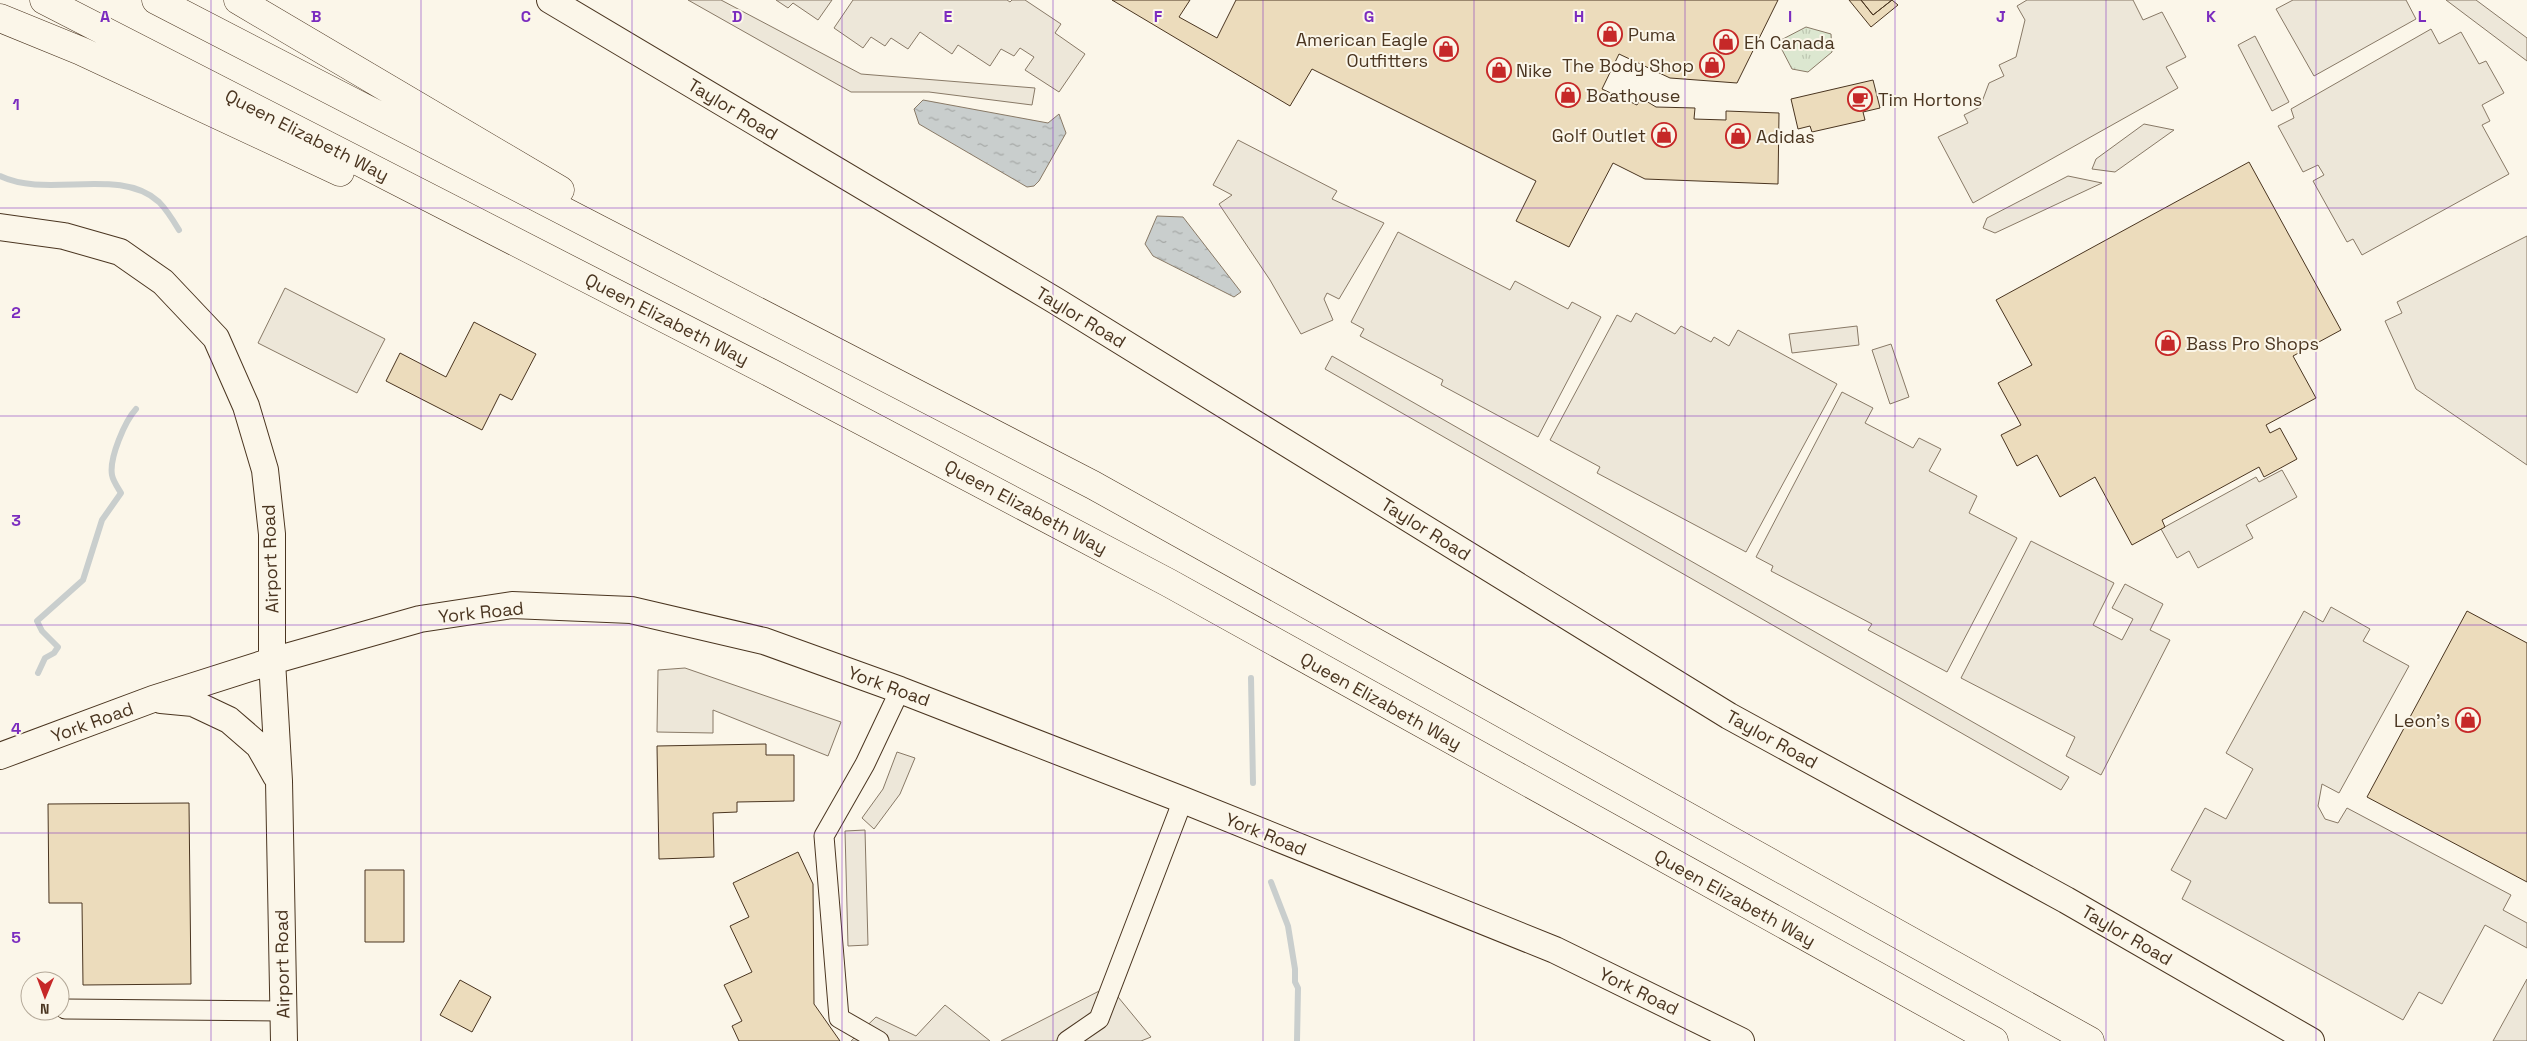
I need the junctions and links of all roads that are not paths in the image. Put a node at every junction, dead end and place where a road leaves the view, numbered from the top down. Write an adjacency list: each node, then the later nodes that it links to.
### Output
1 (44, 0): 8 (highway, Queen Elizabeth Way)
2 (156, 0): 7 (highway)
3 (238, 0): 7 (highway)
4 (550, 0): 23 (main road, Taylor Road)
5 (0, 18): 8 (highway)
6 (0, 227): 9 (main road, Airport Road)
7 (833, 350): 22 (highway)
8 (771, 373): 21 (highway, Queen Elizabeth Way)
9 (272, 661): 10 (main road, York Road); 11 (main road, York Road); 13 (main road, Airport Road)
10 (900, 690): 14 (main road, York Road); 18 (street)
11 (153, 699): 12 (main road, York Road); 13 (main road)
12 (0, 756)
13 (279, 781): 16 (main road, Airport Road)
14 (1183, 800): 19 (street); 20 (main road, York Road)
15 (70, 1009): 16 (street)
16 (283, 1011): 17 (main road, Airport Road)
17 (284, 1041)
18 (879, 1041)
19 (1067, 1041)
20 (1740, 1041)
21 (1994, 1041)
22 (2090, 1041)
23 (2311, 1041)

